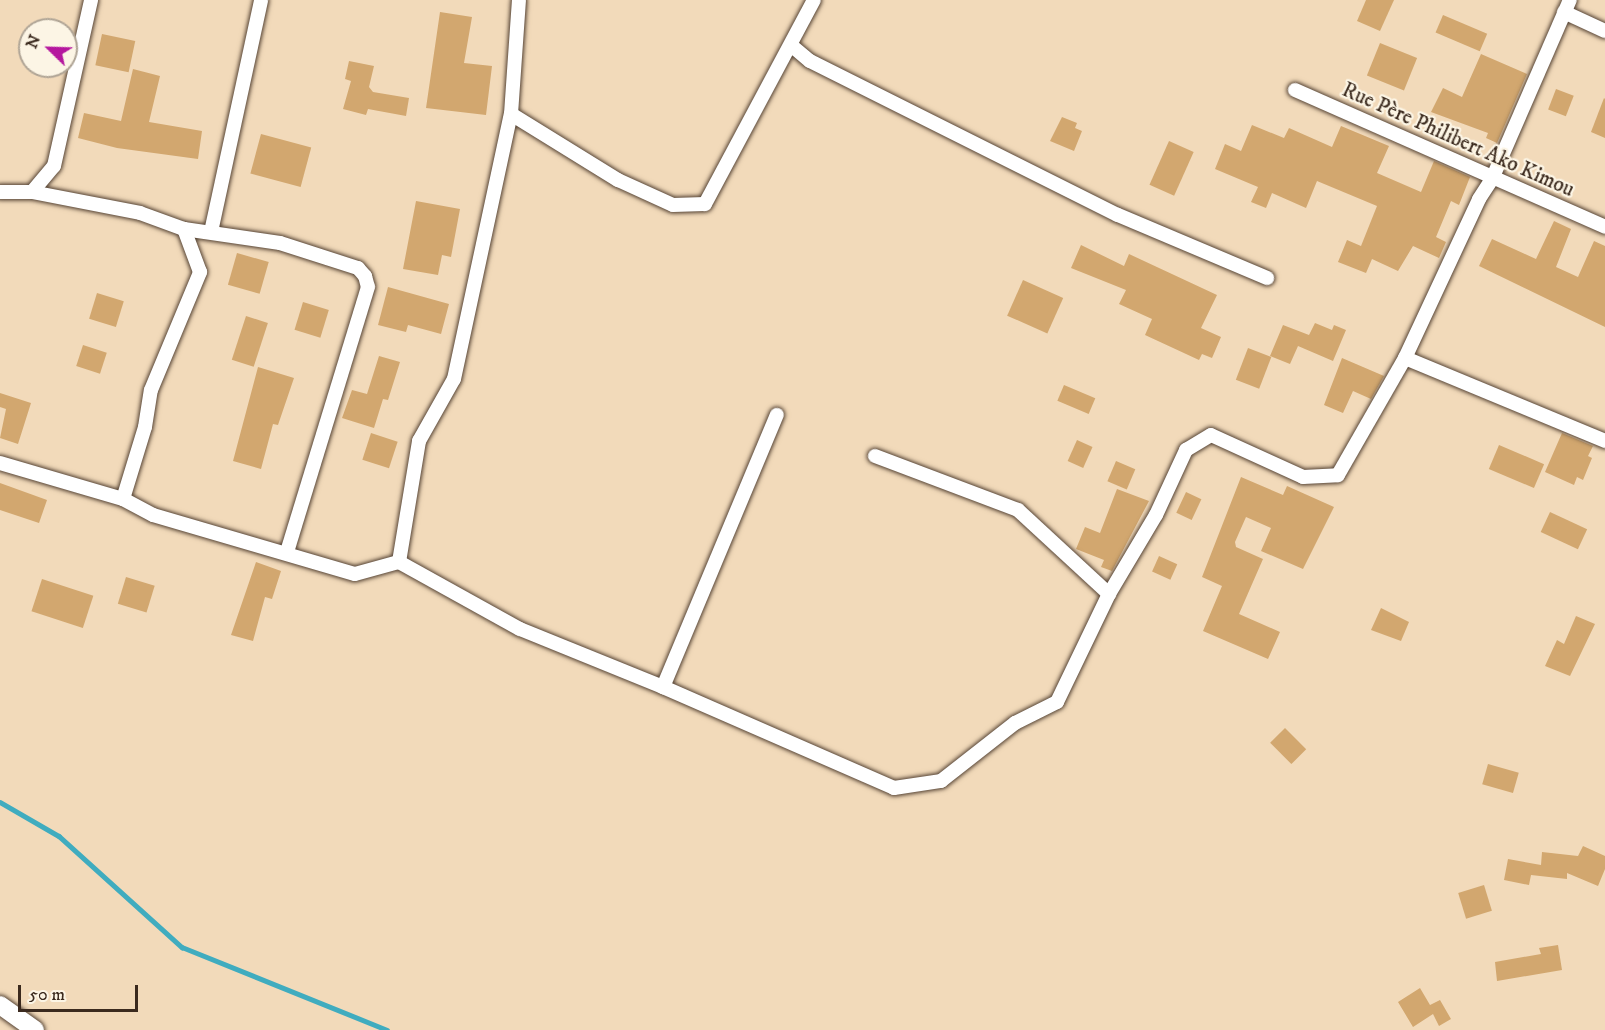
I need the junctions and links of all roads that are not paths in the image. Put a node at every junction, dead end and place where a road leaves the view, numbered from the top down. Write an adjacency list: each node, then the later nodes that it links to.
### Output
1 (91, 0): 12 (street)
2 (261, 0): 15 (street)
3 (519, 0): 9 (street)
4 (814, 0): 7 (street)
5 (1567, 6): 6 (street); 10 (street)
6 (1605, 31)
7 (792, 46): 9 (street); 16 (street)
8 (1295, 90): 10 (street, Rue Père Philibert Ako Kimou)
9 (511, 114): 24 (street)
10 (1492, 179): 13 (street, Rue Père Philibert Ako Kimou); 17 (street)
11 (0, 192): 12 (street)
12 (32, 192): 14 (street)
13 (1605, 227)
14 (184, 229): 15 (street); 22 (street)
15 (212, 232): 23 (street)
16 (1267, 279)
17 (1405, 358): 19 (street); 25 (street)
18 (777, 415): 26 (street)
19 (1605, 441)
20 (875, 456): 25 (street)
21 (0, 462): 22 (street)
22 (123, 499): 23 (street)
23 (287, 552): 24 (street)
24 (399, 562): 26 (street)
25 (1109, 594): 26 (street)
26 (663, 687)
27 (0, 1005): 28 (street)
28 (35, 1030)

